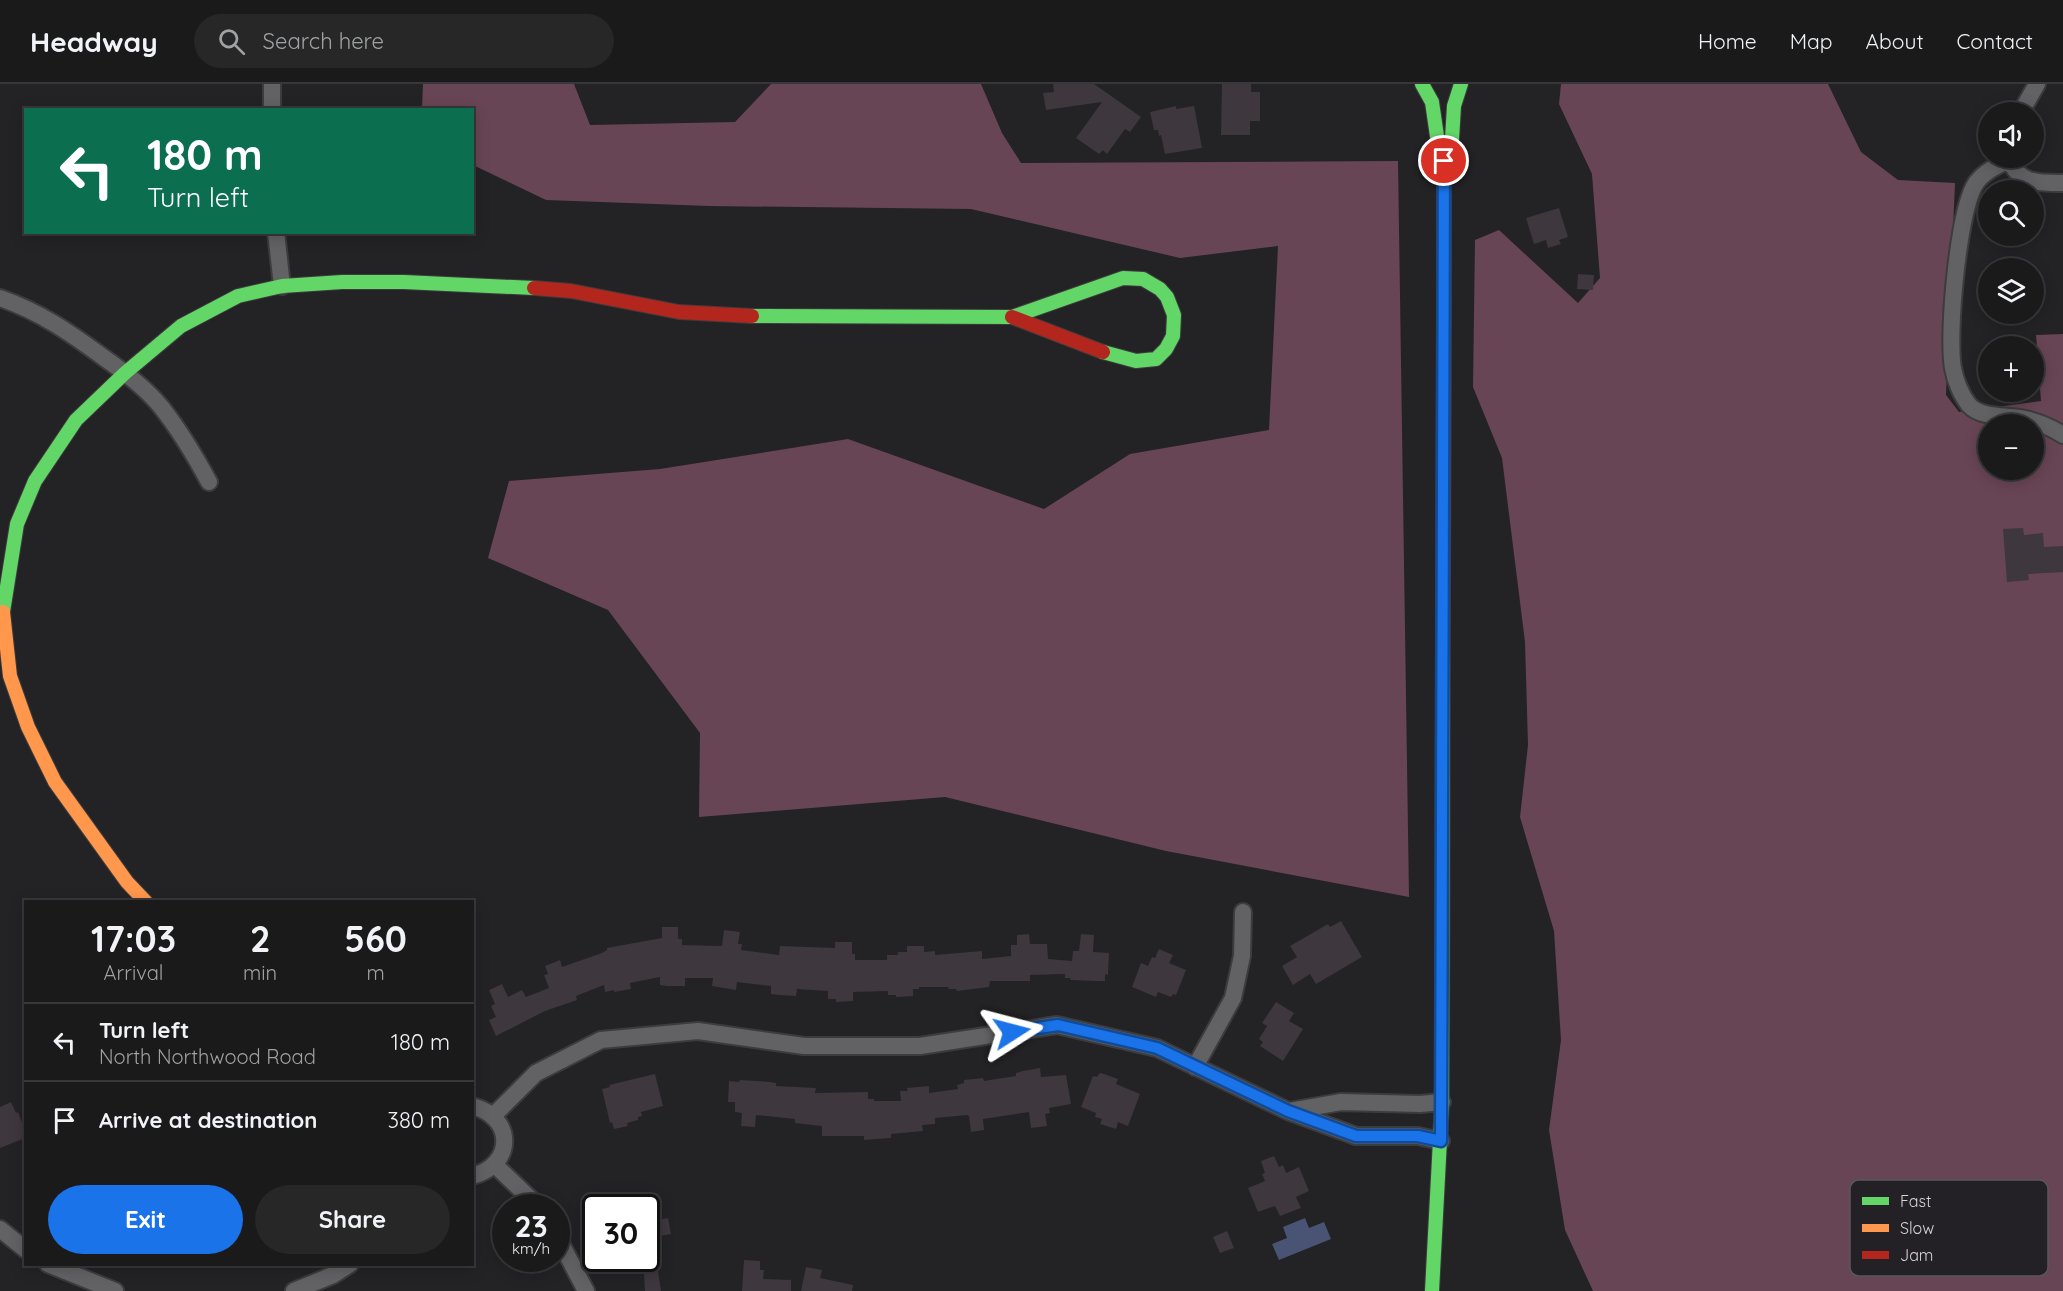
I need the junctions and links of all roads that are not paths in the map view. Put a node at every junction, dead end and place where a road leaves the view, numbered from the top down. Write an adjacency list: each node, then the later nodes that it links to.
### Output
1 (272, 84): 6 (street)
2 (1461, 84): 4 (street); 7 (street)
3 (2037, 84): 5 (street)
4 (1432, 85): 7 (street)
5 (2027, 102)
6 (272, 108)
7 (1444, 161): 22 (street)
8 (1991, 168): 16 (street)
9 (2015, 168): 10 (street)
10 (2063, 183)
11 (276, 234): 12 (street)
12 (282, 286): 14 (street); 15 (street)
13 (0, 298): 15 (street)
14 (1012, 317): 14 (street)
15 (125, 373): 17 (street); 18 (street)
16 (2063, 435)
17 (209, 482)
18 (2, 639): 19 (street)
19 (144, 900)
20 (1243, 912): 21 (street)
21 (1195, 1066): 24 (street); 25 (street)
22 (1442, 1102): 24 (street); 26 (street)
23 (474, 1106): 25 (street)
24 (1288, 1111): 26 (street)
25 (494, 1115): 27 (street)
26 (1441, 1141): 39 (street)
27 (495, 1166): 28 (street); 29 (street)
28 (474, 1176)
29 (525, 1194)
30 (0, 1229): 31 (street)
31 (24, 1248)
32 (570, 1261): 38 (street)
33 (53, 1266): 35 (street)
34 (347, 1266): 37 (street)
35 (110, 1291): 36 (street)
36 (115, 1291)
37 (294, 1291)
38 (586, 1291)
39 (1432, 1291)

